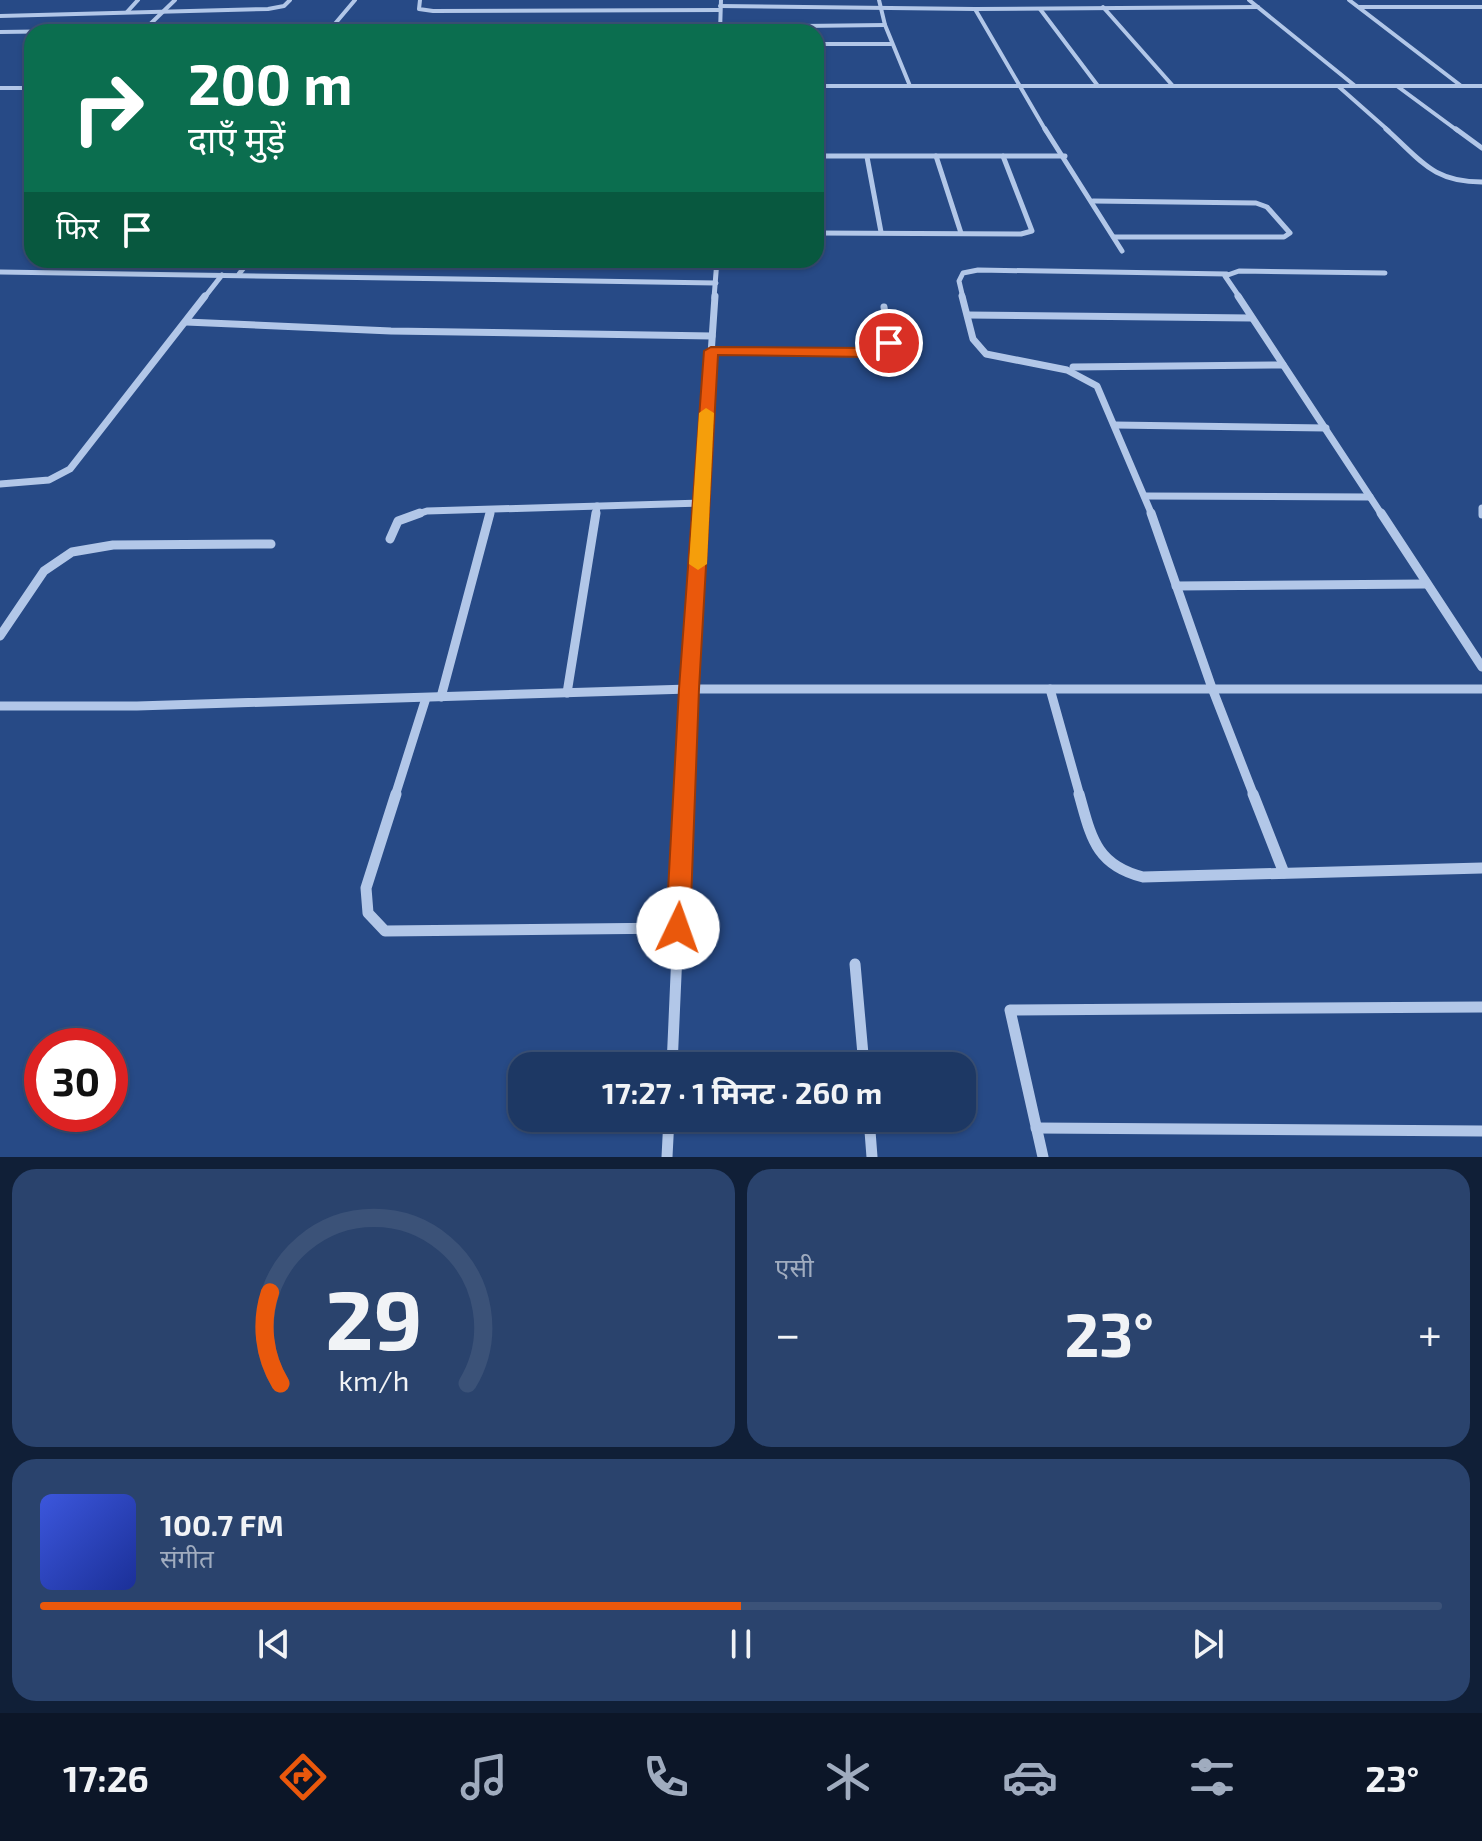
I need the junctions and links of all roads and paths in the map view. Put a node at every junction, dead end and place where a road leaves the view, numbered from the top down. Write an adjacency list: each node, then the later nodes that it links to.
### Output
1 (138, 0): 20 (street)
2 (175, 0): 19 (street)
3 (290, 0): 19 (street)
4 (355, 0): 23 (street)
5 (420, 0): 18 (street)
6 (565, 0): 18 (street)
7 (879, 0): 15 (street)
8 (1249, 0): 12 (street)
9 (1349, 0): 13 (street)
10 (720, 5): 15 (street); 18 (street)
11 (1103, 7): 12 (street); 17 (street); 34 (street)
12 (1258, 7): 36 (street)
13 (1359, 7): 14 (street); 38 (street)
14 (1482, 7)
15 (882, 8): 16 (street); 24 (street)
16 (975, 9): 17 (street); 32 (street)
17 (1040, 9): 33 (street)
18 (563, 10)
19 (164, 11): 20 (street); 22 (street)
20 (126, 12): 21 (street)
21 (0, 16)
22 (150, 24)
23 (335, 24)
24 (885, 25): 25 (street); 29 (street)
25 (824, 26)
26 (0, 32): 27 (street)
27 (24, 32)
28 (824, 44): 29 (street)
29 (891, 44): 31 (street)
30 (824, 86): 31 (street)
31 (910, 86): 32 (street)
32 (1018, 86): 33 (street); 46 (street)
33 (1098, 86): 34 (street)
34 (1173, 86): 35 (street)
35 (1338, 86): 36 (street); 48 (street)
36 (1355, 86): 37 (street)
37 (1396, 86): 38 (street); 42 (street)
38 (1461, 86): 39 (street)
39 (1482, 86)
40 (0, 88): 41 (street)
41 (24, 88)
42 (1482, 148)
43 (824, 156): 47 (street)
44 (936, 156): 45 (street); 47 (street); 52 (street)
45 (1003, 156): 46 (street); 52 (street)
46 (1065, 156): 49 (street)
47 (867, 157): 50 (street)
48 (1482, 182)
49 (1093, 201): 53 (street); 53 (street)
50 (881, 232): 51 (street); 52 (street)
51 (824, 233)
52 (961, 233)
53 (1114, 237): 54 (street)
54 (1122, 251)
55 (244, 268): 59 (street)
56 (717, 268): 62 (street)
57 (0, 272): 61 (street)
58 (1385, 273): 60 (street)
59 (239, 274): 61 (street); 62 (street)
60 (1227, 274): 64 (street); 65 (street)
61 (222, 275): 66 (street)
62 (716, 283): 67 (street)
63 (884, 307): 68 (street)
64 (968, 315): 65 (street); 70 (street)
65 (1251, 318): 69 (street)
66 (186, 322): 67 (street); 73 (street)
67 (712, 336): 68 (street)
68 (711, 351): 76 (street)
69 (1283, 365): 70 (street); 72 (street)
70 (1068, 367): 71 (street)
71 (1115, 425): 72 (street); 74 (street)
72 (1326, 428): 75 (street)
73 (0, 484)
74 (1145, 496): 75 (street); 84 (street)
75 (1370, 497): 83 (street)
76 (702, 503): 77 (street); 88 (street)
77 (597, 506): 79 (street); 91 (street)
78 (1482, 508): 80 (street)
79 (491, 510): 81 (street); 92 (street)
80 (1482, 516)
81 (390, 539)
82 (271, 544): 85 (street)
83 (1425, 584): 84 (street); 86 (street)
84 (1176, 586): 87 (street)
85 (0, 636)
86 (1482, 667)
87 (1212, 688): 89 (street); 90 (street); 96 (street)
88 (689, 689): 89 (street); 91 (street); 97 (street)
89 (1050, 689): 96 (street)
90 (1482, 689)
91 (567, 693): 92 (street)
92 (441, 697): 93 (street)
93 (426, 698): 94 (street); 97 (street)
94 (0, 706)
95 (1482, 868): 96 (street)
96 (1284, 873)
97 (678, 928): 100 (street)
98 (855, 964): 101 (street)
99 (1482, 1007): 102 (street)
100 (673, 1052)
101 (863, 1052)
102 (1036, 1128): 103 (street); 108 (street)
103 (1482, 1131)
104 (668, 1132): 106 (street)
105 (870, 1132): 107 (street)
106 (667, 1157)
107 (872, 1157)
108 (1043, 1157)

